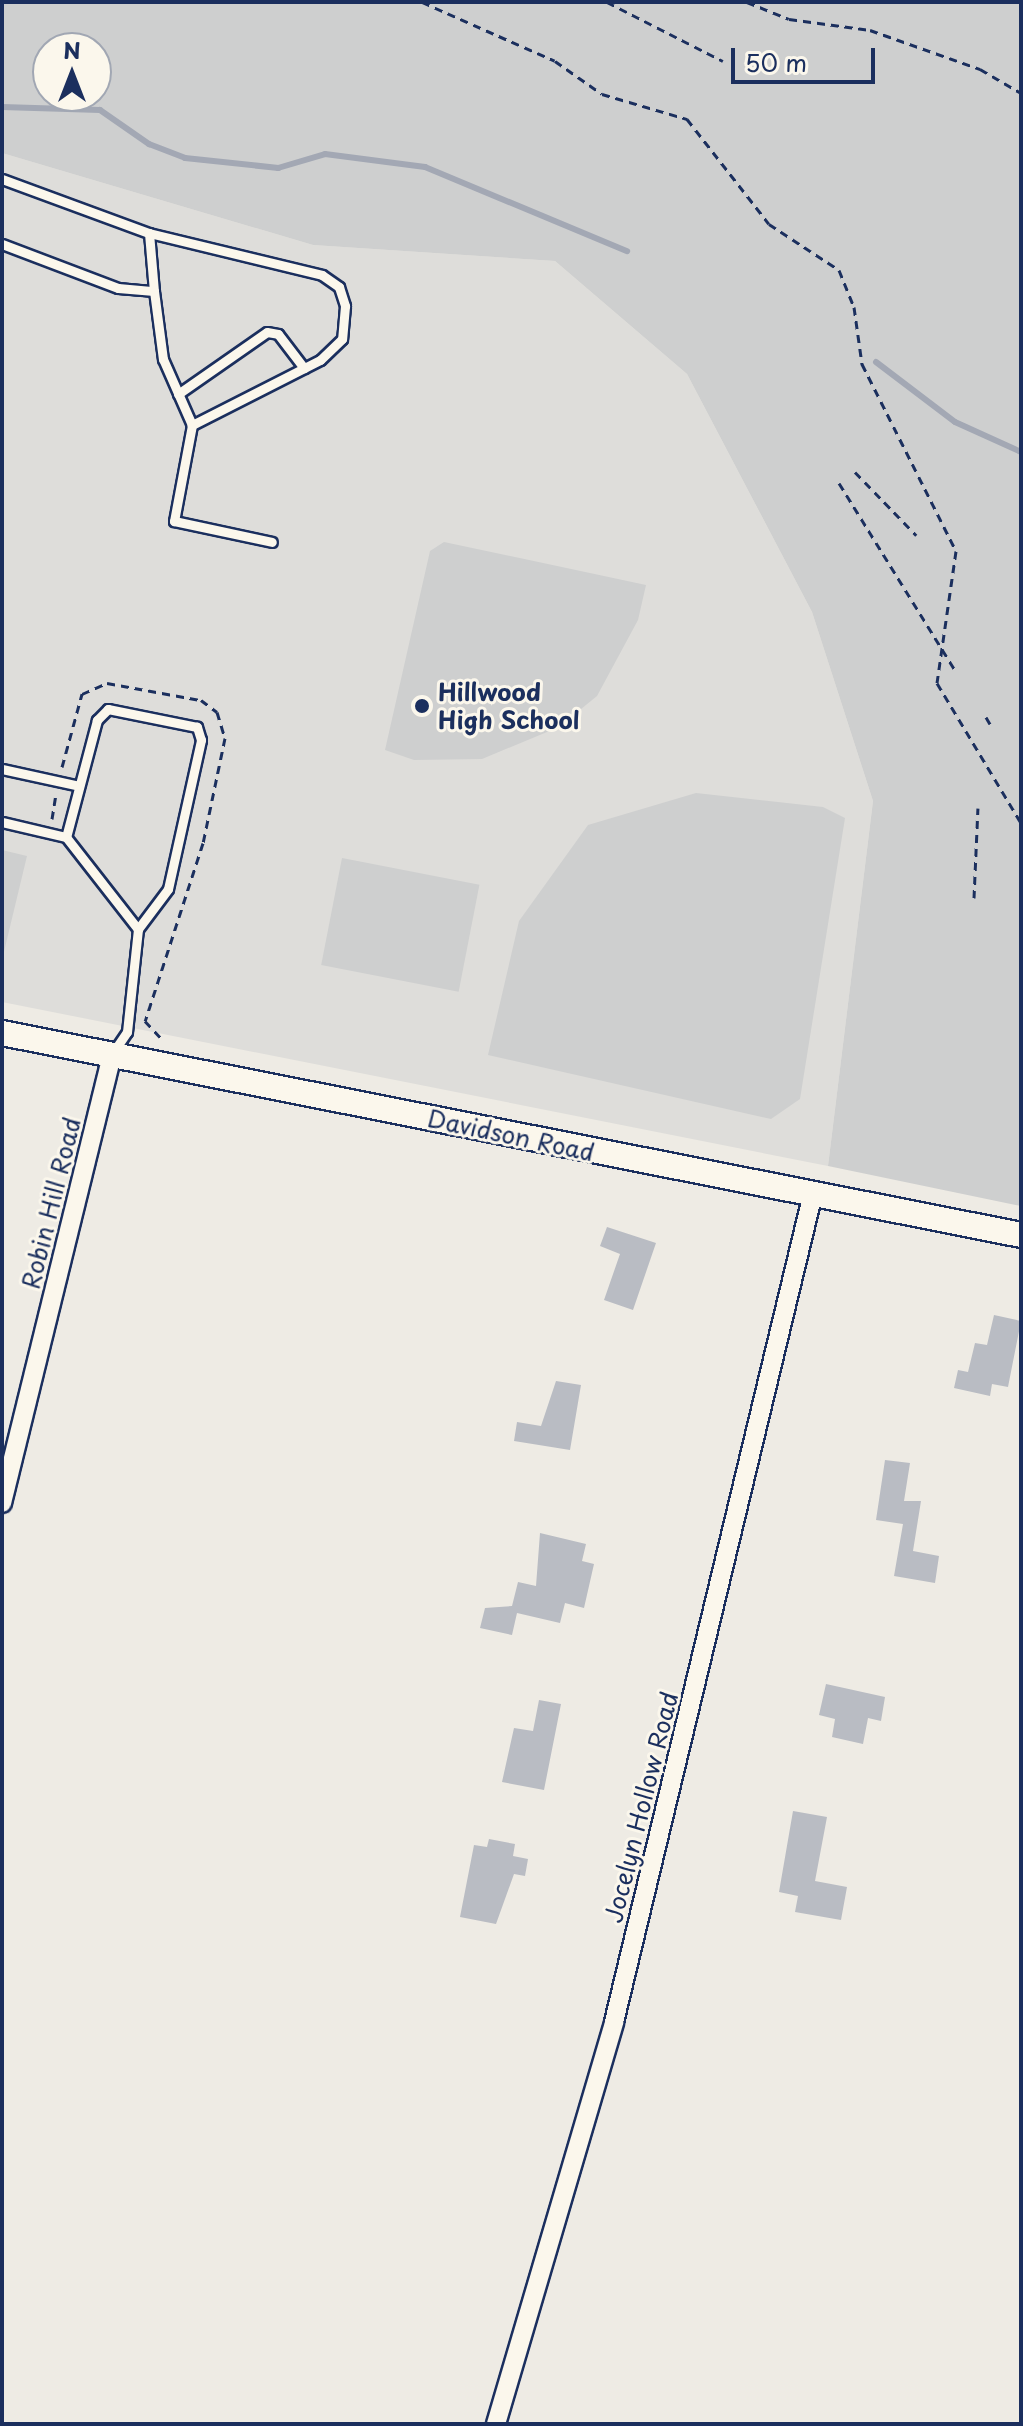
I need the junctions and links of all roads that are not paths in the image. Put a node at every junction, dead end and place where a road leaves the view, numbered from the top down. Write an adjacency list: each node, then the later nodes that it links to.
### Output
1 (2, 179): 2 (lane)
2 (149, 233): 4 (lane); 5 (lane)
3 (2, 244): 4 (lane)
4 (154, 291): 6 (lane)
5 (304, 368): 6 (lane); 7 (lane)
6 (178, 394): 7 (lane)
7 (192, 425): 8 (lane)
8 (272, 542)
9 (2, 769): 10 (lane)
10 (79, 786): 12 (lane); 13 (lane)
11 (2, 822): 12 (lane)
12 (66, 837): 13 (lane)
13 (138, 929): 15 (lane)
14 (2, 1033): 15 (street, Davidson Road)
15 (112, 1054): 16 (street, Davidson Road); 18 (street, Robin Hill Road)
16 (812, 1197): 17 (street, Davidson Road); 19 (street, Jocelyn Hollow Road)
17 (1021, 1235)
18 (2, 1503)
19 (496, 2424)

